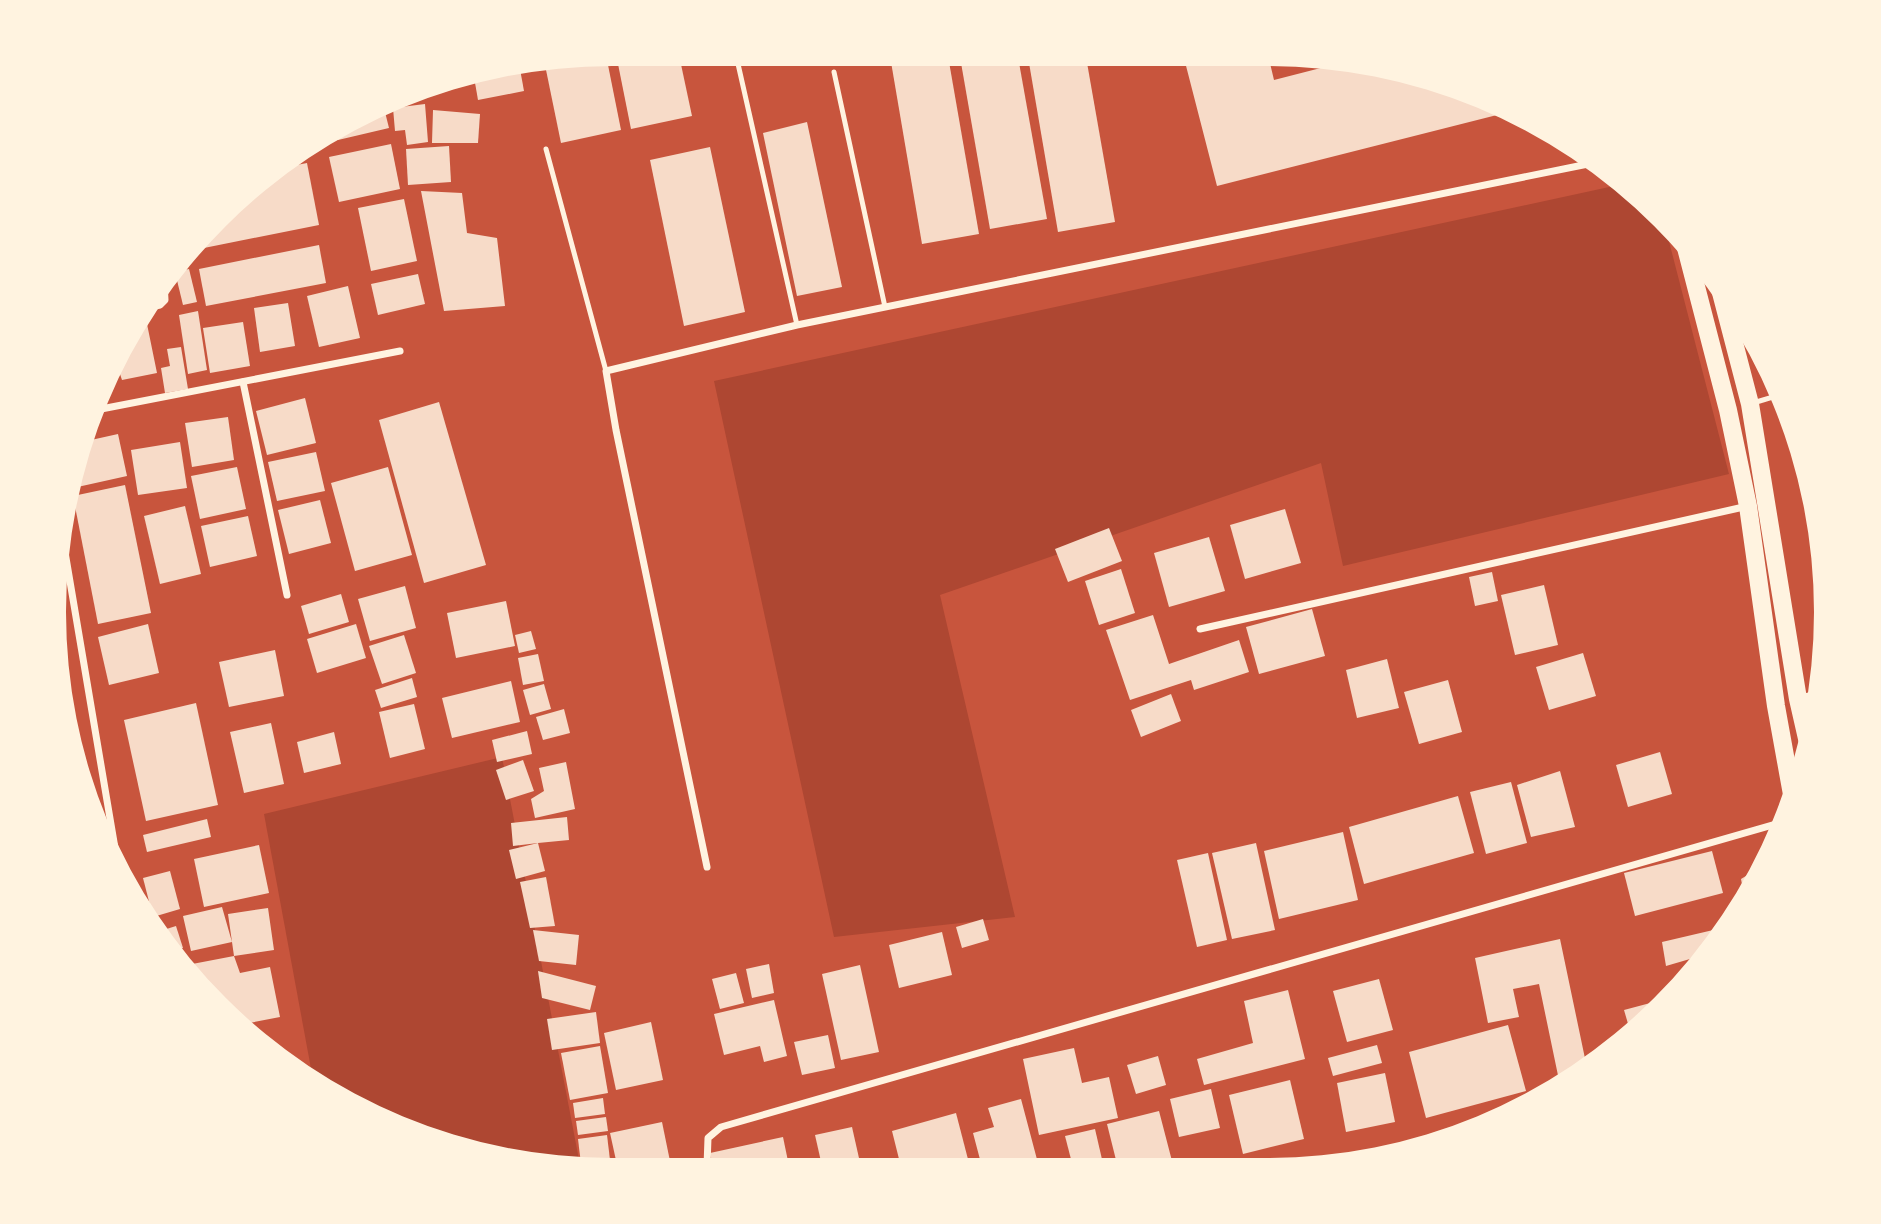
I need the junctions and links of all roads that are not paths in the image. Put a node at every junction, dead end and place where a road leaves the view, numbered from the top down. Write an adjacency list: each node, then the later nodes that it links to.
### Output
1 (738, 66): 8 (lane)
2 (834, 72): 6 (lane)
3 (546, 149): 10 (lane)
4 (1582, 165): 6 (street)
5 (1691, 266): 15 (main road)
6 (885, 307): 8 (street)
7 (1727, 316): 13 (main road)
8 (797, 325): 10 (street)
9 (400, 351): 11 (street)
10 (606, 372): 26 (street)
11 (243, 382): 14 (street); 18 (street)
12 (1771, 398): 13 (lane)
13 (1750, 404): 15 (main road); 21 (main road)
14 (106, 408)
15 (1728, 410): 16 (main road)
16 (1748, 506): 19 (street); 23 (main road)
17 (68, 572): 25 (street)
18 (287, 595)
19 (1200, 629)
20 (1808, 696): 21 (street)
21 (1798, 699): 22 (main road)
22 (1803, 722)
23 (1789, 777)
24 (1771, 825): 27 (street)
25 (112, 829)
26 (707, 866)
27 (707, 1158)

